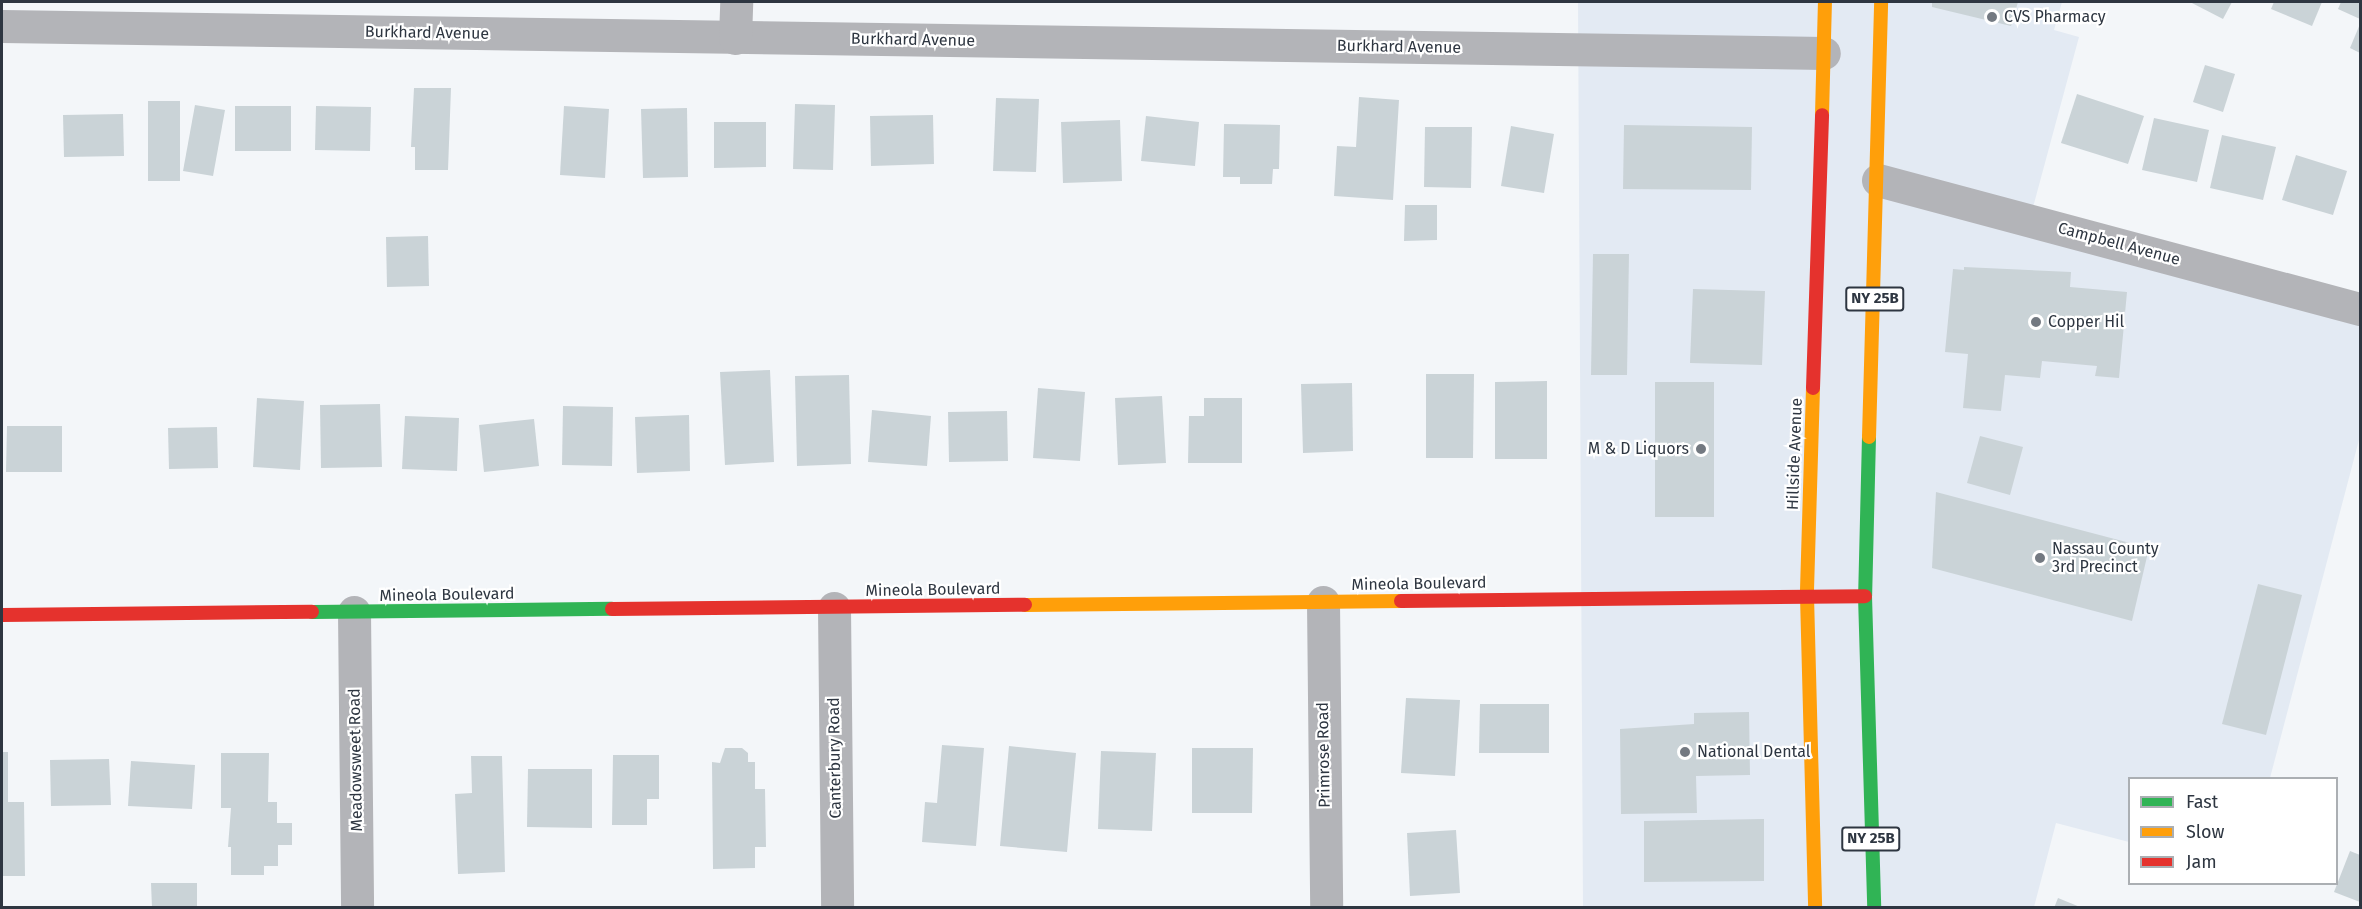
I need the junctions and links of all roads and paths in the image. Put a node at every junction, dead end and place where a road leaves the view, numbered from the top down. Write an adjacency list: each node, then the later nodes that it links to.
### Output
1 (736, 2): 5 (street)
2 (1825, 2): 6 (main road, Hillside Avenue)
3 (1881, 2): 7 (main road, NY 25B)
4 (2, 26): 5 (street, Burkhard Avenue)
5 (735, 38): 6 (street, Burkhard Avenue)
6 (1824, 53): 9 (main road, Hillside Avenue)
7 (1878, 180): 8 (street, Campbell Avenue); 10 (main road, NY 25B)
8 (2361, 309)
9 (1807, 596): 10 (main road, Mineola Boulevard); 11 (main road, Mineola Boulevard); 18 (main road, Hillside Avenue)
10 (1865, 596): 19 (main road, NY 25B)
11 (1323, 602): 12 (main road, Mineola Boulevard); 17 (street, Primrose Road)
12 (834, 608): 13 (main road, Mineola Boulevard); 16 (street, Canterbury Road)
13 (354, 612): 14 (main road, Mineola Boulevard); 15 (street, Meadowsweet Road)
14 (2, 615)
15 (357, 908)
16 (837, 908)
17 (1326, 908)
18 (1815, 908)
19 (1874, 908)

